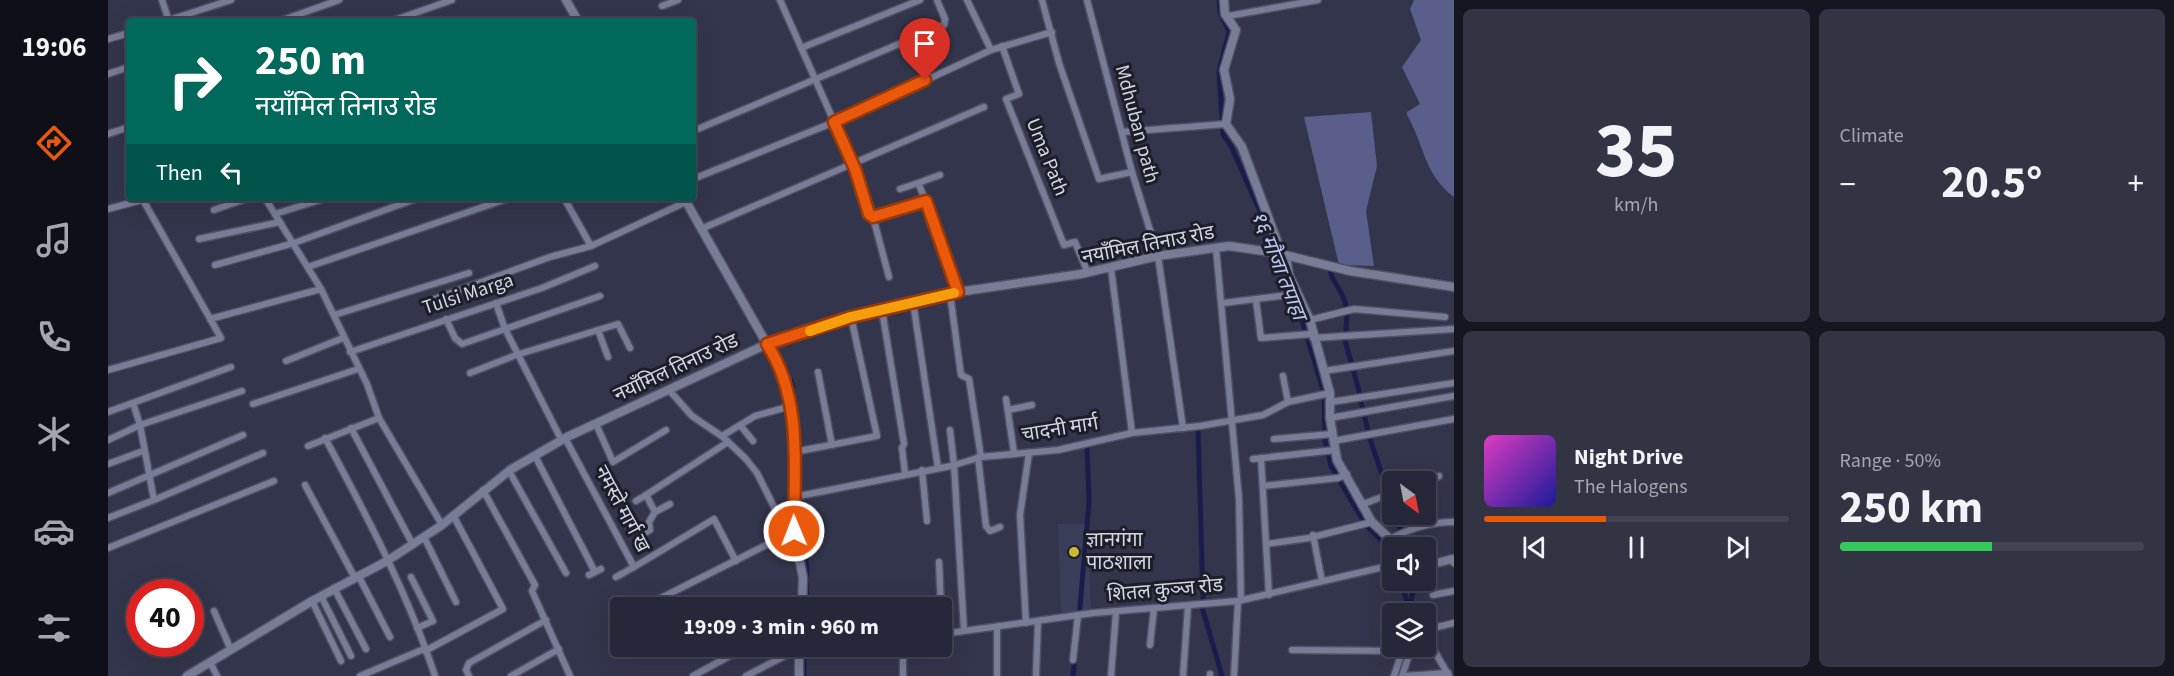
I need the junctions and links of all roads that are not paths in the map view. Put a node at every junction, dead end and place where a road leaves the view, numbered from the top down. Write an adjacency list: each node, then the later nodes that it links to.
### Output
1 (162, 0): 17 (street)
2 (231, 0): 18 (street)
3 (339, 0): 19 (street)
4 (452, 0): 20 (street)
5 (566, 0): 21 (street)
6 (678, 0): 15 (street)
7 (780, 0): 26 (street)
8 (920, 0): 26 (street)
9 (937, 0): 30 (street)
10 (967, 0): 27 (street)
11 (1042, 0): 22 (street)
12 (1087, 0): 36 (street, Mdhuban path)
13 (1224, 0): 16 (street)
14 (1318, 0): 16 (street)
15 (662, 6)
16 (1228, 16): 33 (street)
17 (167, 18)
18 (177, 18)
19 (288, 18)
20 (401, 18)
21 (576, 18)
22 (1052, 32): 25 (street); 39 (street)
23 (126, 34): 24 (street)
24 (108, 39)
25 (1002, 46): 27 (street); 72 (street, Uma Path)
26 (801, 48): 30 (street)
27 (991, 50): 32 (street)
28 (126, 69): 29 (street)
29 (108, 74)
30 (814, 79): 32 (street); 35 (street)
31 (984, 107): 38 (street)
32 (834, 122): 38 (street); 41 (street)
33 (1226, 124): 36 (street); 65 (street)
34 (126, 129): 37 (street)
35 (696, 130)
36 (1122, 132): 39 (street, Mdhuban path)
37 (108, 134)
38 (853, 165): 58 (street); 60 (street)
39 (1132, 172): 66 (street, Mdhuban path)
40 (940, 175): 42 (street)
41 (696, 178)
42 (918, 183): 43 (street); 54 (street)
43 (900, 189)
44 (138, 201): 55 (street)
45 (147, 201): 88 (street)
46 (240, 201): 56 (street)
47 (267, 201): 57 (street)
48 (316, 201): 57 (street)
49 (410, 201): 62 (street)
50 (500, 201): 69 (street)
51 (567, 201): 63 (street)
52 (683, 201): 63 (street)
53 (686, 201): 60 (street)
54 (926, 201): 58 (street); 76 (street)
55 (108, 209)
56 (214, 210)
57 (275, 214): 59 (street)
58 (873, 217): 73 (street)
59 (280, 222): 61 (street); 62 (street)
60 (701, 229): 98 (street)
61 (199, 240)
62 (294, 243): 67 (street); 69 (street)
63 (591, 246): 79 (street)
64 (1216, 248): 65 (street, नयाँमिल तिनाउ रोड); 66 (street, नयाँमिल तिनाउ रोड); 83 (street)
65 (1281, 254): 74 (street, नयाँमिल तिनाउ रोड); 77 (street)
66 (1158, 256): 70 (street, नयाँमिल तिनाउ रोड); 134 (street, Mdhuban path)
67 (215, 266)
68 (595, 266): 82 (street, Tulsi Marga)
69 (308, 267): 75 (street)
70 (1111, 268): 72 (street, नयाँमिल तिनाउ रोड); 137 (street)
71 (469, 273): 85 (street)
72 (1088, 273): 76 (street, नयाँमिल तिनाउ रोड)
73 (889, 277)
74 (1454, 287)
75 (321, 289): 85 (street); 88 (street)
76 (954, 293): 81 (street, नयाँमिल तिनाउ रोड); 155 (street)
77 (1293, 294): 80 (street); 90 (street)
78 (600, 296): 93 (street)
79 (432, 300)
80 (1256, 300): 83 (street); 96 (street)
81 (913, 302): 84 (street, नयाँमिल तिनाउ रोड); 160 (street)
82 (496, 303): 89 (street, Tulsi Marga); 93 (street, नमस्ते मार्ग ख)
83 (1223, 303): 129 (street)
84 (882, 310): 86 (street, नयाँमिल तिनाउ रोड); 163 (street)
85 (334, 315): 97 (street)
86 (851, 317): 98 (street, नयाँमिल तिनाउ रोड); 147 (street)
87 (1445, 317): 90 (street)
88 (210, 319): 107 (street)
89 (446, 319): 93 (street); 101 (street, Tulsi Marga)
90 (1310, 320): 96 (street)
91 (625, 322): 92 (street)
92 (618, 324): 95 (street); 99 (street)
93 (505, 328): 102 (street, नमस्ते मार्ग ख)
94 (1454, 329): 96 (street)
95 (598, 330): 102 (street); 103 (street)
96 (1310, 335): 108 (street)
97 (343, 338): 101 (street); 104 (street)
98 (767, 344): 113 (street, नयाँमिल तिनाउ रोड); 123 (street)
99 (630, 348)
100 (1454, 351): 108 (street)
101 (350, 352): 106 (street)
102 (516, 355): 110 (street); 143 (street, नमस्ते मार्ग ख)
103 (608, 357)
104 (286, 360)
105 (231, 367): 120 (street)
106 (358, 369): 121 (street); 126 (street)
107 (108, 370)
108 (1324, 371): 115 (street)
109 (818, 372): 147 (street)
110 (470, 373)
111 (1283, 376): 118 (street)
112 (1454, 383): 119 (street)
113 (669, 390): 130 (street, नयाँमिल तिनाउ रोड); 139 (street)
114 (242, 391): 132 (street)
115 (1330, 393): 118 (street, चादनी मार्ग); 119 (street)
116 (1454, 396): 127 (street)
117 (1006, 399): 124 (street)
118 (1288, 402): 129 (street, चादनी मार्ग)
119 (1331, 402): 127 (street)
120 (133, 403): 125 (street); 132 (street)
121 (253, 404)
122 (1032, 405): 124 (street)
123 (791, 406): 131 (street); 150 (street)
124 (1008, 410): 152 (street)
125 (108, 412)
126 (379, 417): 133 (street); 184 (street)
127 (1330, 418): 144 (street)
128 (1454, 418): 144 (street)
129 (1233, 420): 134 (street, चादनी मार्ग); 216 (street)
130 (596, 424): 135 (street); 143 (street, नयाँमिल तिनाउ रोड)
131 (740, 424): 139 (street); 145 (street)
132 (140, 426): 142 (street); 149 (street)
133 (351, 428): 140 (street); 193 (street)
134 (1183, 428): 137 (street, चादनी मार्ग)
135 (666, 430)
136 (950, 430): 159 (street)
137 (1132, 433): 153 (street, चादनी मार्ग)
138 (243, 435): 164 (street)
139 (722, 436): 146 (street)
140 (325, 438): 148 (street); 195 (street)
141 (1274, 439): 144 (street)
142 (108, 440)
143 (564, 440): 154 (street, नयाँमिल तिनाउ रोड); 200 (street, नमस्ते मार्ग ख)
144 (1331, 440): 156 (street); 165 (street)
145 (753, 441)
146 (728, 442): 171 (street); 186 (street)
147 (832, 445): 150 (street)
148 (308, 446)
149 (143, 450): 158 (street); 164 (street)
150 (796, 452): 172 (street)
151 (263, 453): 174 (street)
152 (1014, 453): 153 (street, चादनी मार्ग); 155 (street, चादनी मार्ग)
153 (1029, 453): 227 (street)
154 (535, 456): 162 (street, नयाँमिल तिनाउ रोड); 201 (street)
155 (980, 457): 159 (street, चादनी मार्ग); 185 (street)
156 (1261, 458): 157 (street); 168 (street)
157 (1253, 459)
158 (108, 465)
159 (954, 465): 160 (street, चादनी मार्ग); 231 (street)
160 (938, 468): 161 (street, चादनी मार्ग)
161 (922, 470): 163 (street, चादनी मार्ग); 181 (street)
162 (509, 471): 169 (street, नयाँमिल तिनाउ रोड); 203 (street)
163 (905, 473): 172 (street, चादनी मार्ग)
164 (147, 474): 170 (street); 174 (street)
165 (1347, 474): 168 (street); 177 (street)
166 (274, 481): 194 (street)
167 (304, 484): 204 (street)
168 (1263, 486): 192 (street)
169 (483, 490): 179 (street, नयाँमिल तिनाउ रोड); 224 (street)
170 (108, 493)
171 (646, 495): 175 (street); 178 (street)
172 (796, 497): 186 (street)
173 (1382, 498): 177 (street)
174 (154, 500): 180 (street)
175 (636, 501)
176 (670, 504): 178 (street)
177 (1361, 505): 182 (street)
178 (656, 512): 187 (street)
179 (453, 515): 184 (street, नयाँमिल तिनाउ रोड); 239 (street)
180 (108, 518)
181 (927, 521)
182 (1372, 522): 188 (street); 190 (street)
183 (1454, 522): 191 (street)
184 (442, 525): 189 (street, नयाँमिल तिनाउ रोड)
185 (1000, 527)
186 (794, 531): 196 (street); 214 (street)
187 (645, 533)
188 (1313, 535): 192 (street); 207 (street)
189 (424, 537): 193 (street, नयाँमिल तिनाउ रोड); 218 (street)
190 (1386, 537)
191 (1397, 537)
192 (1267, 544): 210 (street)
193 (412, 545): 195 (street, नयाँमिल तिनाउ रोड)
194 (108, 548)
195 (387, 561): 204 (street, नयाँमिल तिनाउ रोड); 229 (street)
196 (736, 561): 200 (street, नमस्ते मार्ग ख); 213 (street)
197 (939, 562): 215 (street)
198 (1454, 562): 199 (street)
199 (1436, 563)
200 (634, 567): 206 (street)
201 (602, 568)
202 (1382, 568): 207 (street, शितल कुञ्ज रोड)
203 (566, 573)
204 (356, 576): 208 (street, नयाँमिल तिनाउ रोड); 233 (street)
205 (411, 577): 229 (street)
206 (616, 577)
207 (1322, 581): 210 (street, शितल कुञ्ज रोड)
208 (334, 588): 212 (street, नयाँमिल तिनाउ रोड); 235 (street)
209 (1454, 591): 211 (street)
210 (1269, 595): 216 (street, शितल कुञ्ज रोड)
211 (1433, 595)
212 (321, 596): 217 (street, नयाँमिल तिनाउ रोड); 242 (street)
213 (663, 597)
214 (802, 597)
215 (941, 597)
216 (1239, 600): 219 (street, शितल कुञ्ज रोड); 268 (street)
217 (312, 601): 238 (street, नयाँमिल तिनाउ रोड); 250 (street)
218 (456, 602)
219 (1188, 606): 220 (street, शितल कुञ्ज रोड); 267 (street)
220 (1154, 608): 222 (street, शितल कुञ्ज रोड); 234 (street)
221 (214, 611): 238 (street)
222 (1116, 612): 223 (street, शितल कुञ्ज रोड); 266 (street)
223 (1078, 615): 225 (street, शितल कुञ्ज रोड); 249 (street)
224 (546, 620): 236 (street); 257 (street)
225 (1038, 621): 227 (street, शितल कुञ्ज रोड); 265 (street)
226 (1454, 622): 228 (street)
227 (1026, 623): 230 (street, शितल कुञ्ज रोड)
228 (1436, 627)
229 (417, 628): 239 (street)
230 (997, 628): 231 (street, शितल कुञ्ज रोड); 264 (street)
231 (964, 630): 232 (street, शितल कुञ्ज रोड)
232 (952, 632)
233 (390, 637)
234 (1150, 645)
235 (366, 649)
236 (559, 649): 258 (street); 259 (street)
237 (1382, 649): 240 (street)
238 (231, 650): 251 (street, नयाँमिल तिनाउ रोड)
239 (425, 650): 255 (street); 256 (street)
240 (1292, 650)
241 (1436, 653): 252 (street)
242 (351, 656)
243 (728, 657): 260 (street)
244 (782, 657): 261 (street)
245 (799, 657): 262 (street)
246 (903, 657): 263 (street)
247 (1400, 657): 269 (street)
248 (1408, 657): 270 (street)
249 (1073, 660)
250 (341, 661)
251 (210, 662): 253 (street, नयाँमिल तिनाउ रोड); 254 (street)
252 (1449, 675): 270 (street)
253 (188, 676)
254 (217, 676)
255 (360, 676)
256 (435, 676)
257 (469, 676)
258 (511, 676)
259 (570, 676)
260 (693, 676)
261 (746, 676)
262 (799, 676)
263 (903, 676)
264 (997, 676)
265 (1036, 676)
266 (1111, 676)
267 (1183, 676)
268 (1234, 676)
269 (1394, 676)
270 (1402, 676)

